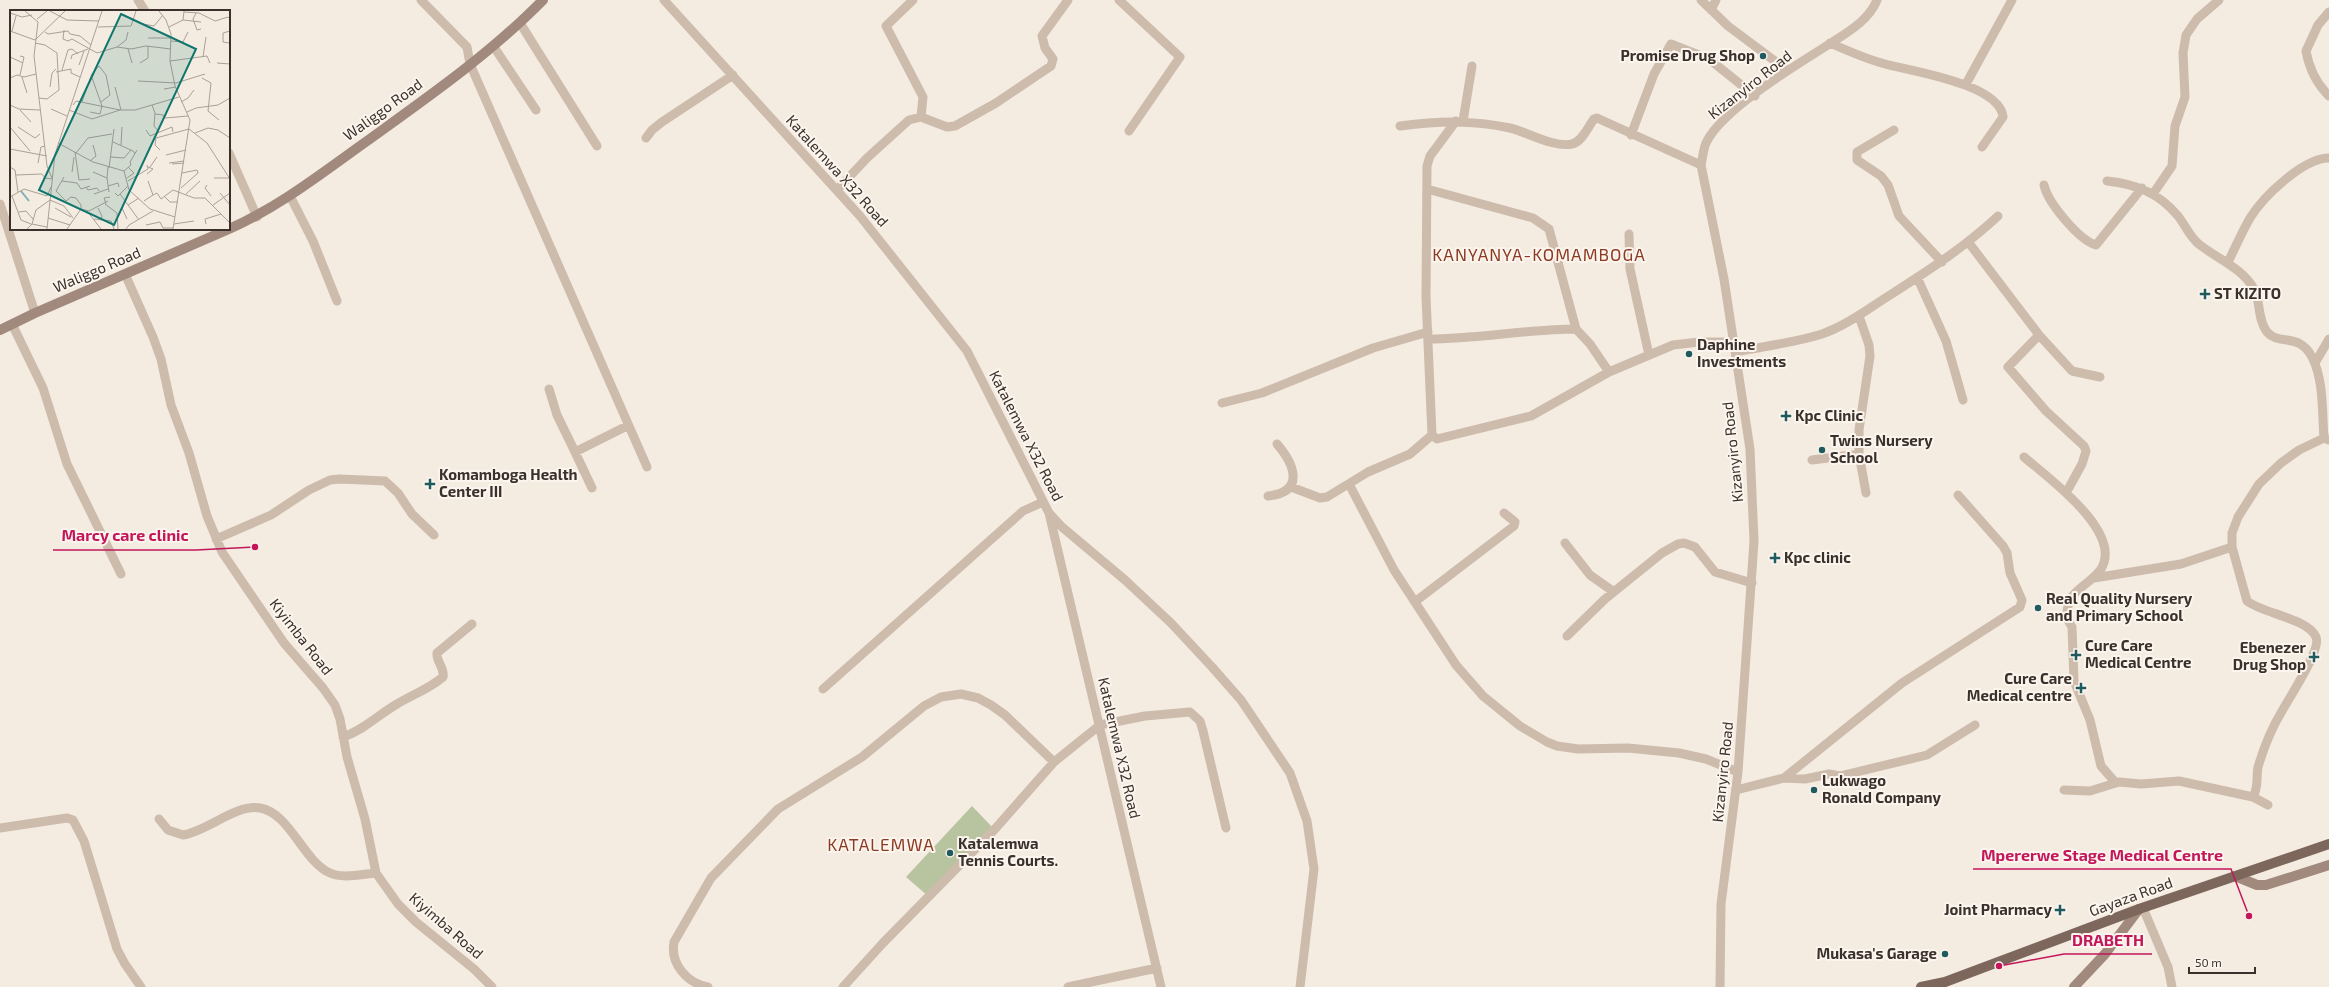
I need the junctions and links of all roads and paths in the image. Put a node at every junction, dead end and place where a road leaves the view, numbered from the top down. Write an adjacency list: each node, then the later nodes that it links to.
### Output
1 (138, 0): 13 (street)
2 (420, 0): 19 (street)
3 (543, 0): 16 (street, Waliggo Road)
4 (664, 0): 22 (street, Katalemwa X32 Road)
5 (914, 0): 27 (street)
6 (1068, 0): 27 (street)
7 (1119, 0): 31 (street)
8 (1701, 0): 14 (street)
9 (1716, 0): 14 (street)
10 (1877, 0): 17 (street, Kizanyiro Road)
11 (2012, 0): 23 (street)
12 (2219, 0): 44 (street)
13 (144, 10)
14 (1712, 10): 21 (street)
15 (2329, 12): 25 (street)
16 (520, 23): 18 (street, Waliggo Road); 34 (street)
17 (1830, 44): 21 (street, Kizanyiro Road); 23 (street)
18 (494, 47): 19 (street, Waliggo Road); 26 (street)
19 (470, 64): 45 (street, Waliggo Road); 75 (street)
20 (1472, 66): 28 (street)
21 (1787, 70): 24 (street, Kizanyiro Road)
22 (733, 75): 33 (street); 43 (street, Katalemwa X32 Road)
23 (1966, 84): 35 (street)
24 (1755, 96): 32 (street); 38 (street, Kizanyiro Road)
25 (2329, 96)
26 (536, 110)
27 (921, 117): 43 (street)
28 (1459, 121): 29 (street); 32 (street); 42 (street)
29 (1400, 126)
30 (1894, 130): 53 (street)
31 (1129, 131)
32 (1631, 135): 38 (street)
33 (646, 138)
34 (597, 146)
35 (1982, 147)
36 (230, 155): 48 (street)
37 (2329, 158): 54 (street)
38 (1701, 165): 66 (street, Kizanyiro Road)
39 (2107, 181): 41 (street)
40 (2044, 185): 41 (street)
41 (2142, 188): 44 (street)
42 (1427, 189): 61 (street); 63 (street)
43 (836, 190): 91 (street, Katalemwa X32 Road)
44 (2153, 194): 54 (street)
45 (290, 196): 48 (street, Waliggo Road); 57 (street)
46 (0, 204): 58 (street)
47 (1998, 216): 52 (street)
48 (257, 217): 49 (street, Waliggo Road)
49 (230, 229)
50 (227, 230): 55 (street, Waliggo Road)
51 (1629, 234): 68 (street)
52 (1969, 243): 53 (street); 64 (street)
53 (1942, 262): 56 (street)
54 (2228, 262): 69 (street)
55 (125, 274): 58 (street, Waliggo Road); 95 (street, Kiyimba Road)
56 (1917, 277): 59 (street); 73 (street)
57 (337, 301)
58 (35, 313): 60 (street, Waliggo Road)
59 (1859, 316): 67 (street); 80 (street)
60 (12, 324): 62 (street, Waliggo Road); 98 (street)
61 (1576, 329): 63 (street); 70 (street)
62 (0, 330)
63 (1428, 335): 74 (street); 76 (street)
64 (2039, 336): 71 (street); 88 (street)
65 (2329, 339): 69 (street)
66 (1734, 342): 67 (street, Kizanyiro Road); 68 (street)
67 (1736, 352): 100 (street, Kizanyiro Road)
68 (1649, 355): 70 (street)
69 (2315, 363): 77 (street)
70 (1609, 372): 76 (street)
71 (2100, 377)
72 (549, 389): 79 (street)
73 (1963, 400)
74 (1222, 403)
75 (627, 426): 79 (street); 83 (street)
76 (1432, 435): 84 (street)
77 (2327, 439): 97 (street)
78 (1277, 444): 85 (street)
79 (575, 452): 86 (street)
80 (1859, 454): 82 (street); 87 (street)
81 (2024, 457): 88 (street)
82 (1812, 460)
83 (647, 467)
84 (1350, 484): 85 (street); 102 (street)
85 (1290, 487): 90 (street)
86 (592, 488)
87 (1866, 493)
88 (2066, 493): 99 (street)
89 (1958, 495): 111 (street)
90 (1268, 496)
91 (1043, 502): 92 (street, Katalemwa X32 Road); 105 (street)
92 (1049, 513): 106 (street, Katalemwa X32 Road); 132 (street)
93 (1504, 513): 102 (street)
94 (434, 535): 95 (street)
95 (216, 538): 108 (street, Kiyimba Road)
96 (1565, 543): 101 (street)
97 (2232, 547): 99 (street); 115 (street)
98 (122, 574)
99 (2094, 578): 112 (street)
100 (1752, 583): 101 (street); 110 (street, Kizanyiro Road)
101 (1614, 592): 104 (street)
102 (1416, 601): 110 (street)
103 (472, 624): 108 (street)
104 (1567, 636)
105 (823, 689)
106 (1100, 725): 109 (street); 119 (street); 125 (street, Katalemwa X32 Road)
107 (1975, 725): 111 (street)
108 (343, 737): 122 (street, Kiyimba Road)
109 (1054, 762): 128 (street); 129 (street)
110 (1738, 772): 113 (street, Kizanyiro Road)
111 (1784, 778): 113 (street)
112 (2115, 782): 114 (street); 115 (street)
113 (1736, 790): 133 (street, Kizanyiro Road)
114 (2064, 790)
115 (2253, 797): 116 (street)
116 (2268, 805)
117 (159, 819): 122 (street)
118 (0, 828): 126 (street)
119 (1226, 828)
120 (2329, 844): 123 (main road, Gayaza Road)
121 (2329, 866): 123 (street)
122 (376, 873): 127 (street, Kiyimba Road)
123 (2235, 876): 124 (main road, Gayaza Road)
124 (2141, 909): 134 (main road, Gayaza Road); 135 (street); 136 (street)
125 (1157, 968): 130 (street); 131 (street, Katalemwa X32 Road)
126 (141, 987)
127 (492, 987)
128 (708, 987)
129 (843, 987)
130 (1068, 987)
131 (1161, 987)
132 (1300, 987)
133 (1720, 987)
134 (1921, 987)
135 (2074, 987)
136 (2172, 987)

